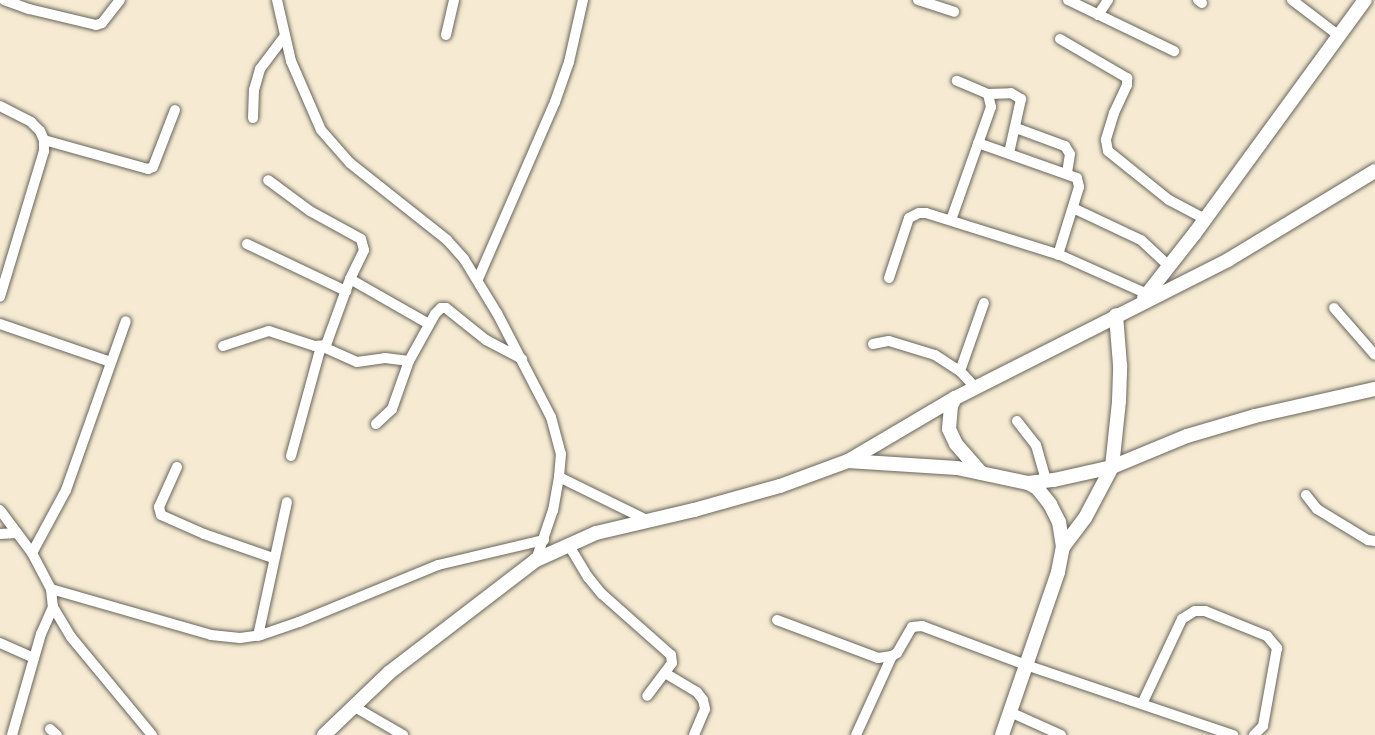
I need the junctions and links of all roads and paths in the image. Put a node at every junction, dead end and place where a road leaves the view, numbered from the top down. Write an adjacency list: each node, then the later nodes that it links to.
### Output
1 (4, 0): 2 (street)
2 (120, 0)
3 (277, 0): 15 (street)
4 (454, 0): 13 (street)
5 (583, 0): 39 (street)
6 (918, 0): 11 (street)
7 (1068, 0): 12 (street)
8 (1108, 0): 12 (street)
9 (1292, 0): 14 (street)
10 (1365, 0): 14 (main road)
11 (954, 12)
12 (1098, 15): 17 (street)
13 (446, 35)
14 (1338, 35): 31 (main road)
15 (284, 37): 22 (street); 39 (street)
16 (1060, 39): 31 (street)
17 (1174, 51)
18 (957, 81): 19 (street)
19 (988, 94): 23 (street); 25 (street)
20 (0, 106): 24 (street)
21 (175, 110): 24 (street)
22 (253, 118)
23 (1016, 128): 26 (street); 28 (street)
24 (44, 140): 35 (street)
25 (978, 143): 26 (street); 32 (street)
26 (1010, 153): 28 (street)
27 (1375, 171): 42 (main road)
28 (1067, 173): 30 (street)
29 (268, 180): 38 (street)
30 (1073, 208): 34 (street); 36 (street)
31 (1205, 219): 36 (main road)
32 (951, 220): 34 (street); 37 (street)
33 (247, 244): 40 (street)
34 (1058, 255): 42 (street)
35 (5, 260): 41 (street)
36 (1169, 267): 42 (main road)
37 (889, 278)
38 (350, 279): 40 (street); 48 (street)
39 (478, 279): 53 (street)
40 (346, 291): 51 (street)
41 (0, 297)
42 (1144, 298): 45 (main road)
43 (984, 303): 56 (street)
44 (1334, 308): 52 (street)
45 (1116, 315): 57 (main road); 65 (main road)
46 (126, 321): 55 (street)
47 (0, 324): 55 (street)
48 (429, 324): 53 (street); 54 (street)
49 (873, 344): 56 (street)
50 (223, 346): 51 (street)
51 (321, 346): 54 (street); 62 (street)
52 (1375, 355)
53 (522, 360): 67 (street)
54 (409, 361): 61 (street)
55 (111, 362): 80 (street)
56 (960, 371): 57 (street)
57 (975, 387): 59 (main road)
58 (1375, 389): 65 (main road)
59 (955, 398): 63 (main road); 66 (main road)
60 (1017, 421): 68 (street)
61 (376, 424)
62 (291, 456)
63 (848, 461): 66 (main road); 73 (main road)
64 (177, 467): 81 (street)
65 (1112, 467): 68 (main road); 79 (main road)
66 (981, 473): 69 (main road)
67 (559, 477): 73 (street); 76 (street)
68 (1046, 481): 69 (main road)
69 (1028, 483): 79 (main road)
70 (1306, 495): 77 (street)
71 (287, 502): 81 (street)
72 (0, 510): 74 (street)
73 (649, 521): 78 (main road)
74 (17, 533): 75 (street); 80 (street)
75 (0, 534)
76 (544, 540): 82 (street); 86 (street)
77 (1375, 541)
78 (568, 544): 82 (main road); 91 (street)
79 (1063, 547): 90 (main road)
80 (32, 553): 83 (street)
81 (273, 558): 86 (street)
82 (537, 560): 94 (main road)
83 (51, 589): 84 (street); 86 (street)
84 (53, 607): 89 (street); 97 (street)
85 (777, 620): 88 (street)
86 (258, 636)
87 (0, 643): 89 (street)
88 (892, 656): 90 (street); 101 (street)
89 (34, 658): 96 (street)
90 (1026, 665): 93 (street); 95 (main road)
91 (666, 673): 92 (street); 100 (street)
92 (647, 696)
93 (1142, 704): 104 (street); 105 (street)
94 (353, 706): 98 (main road); 99 (street)
95 (1010, 712): 102 (main road); 103 (street)
96 (12, 735)
97 (152, 735)
98 (324, 735)
99 (403, 735)
100 (694, 735)
101 (856, 735)
102 (1002, 735)
103 (1061, 735)
104 (1233, 735)
105 (1254, 735)

